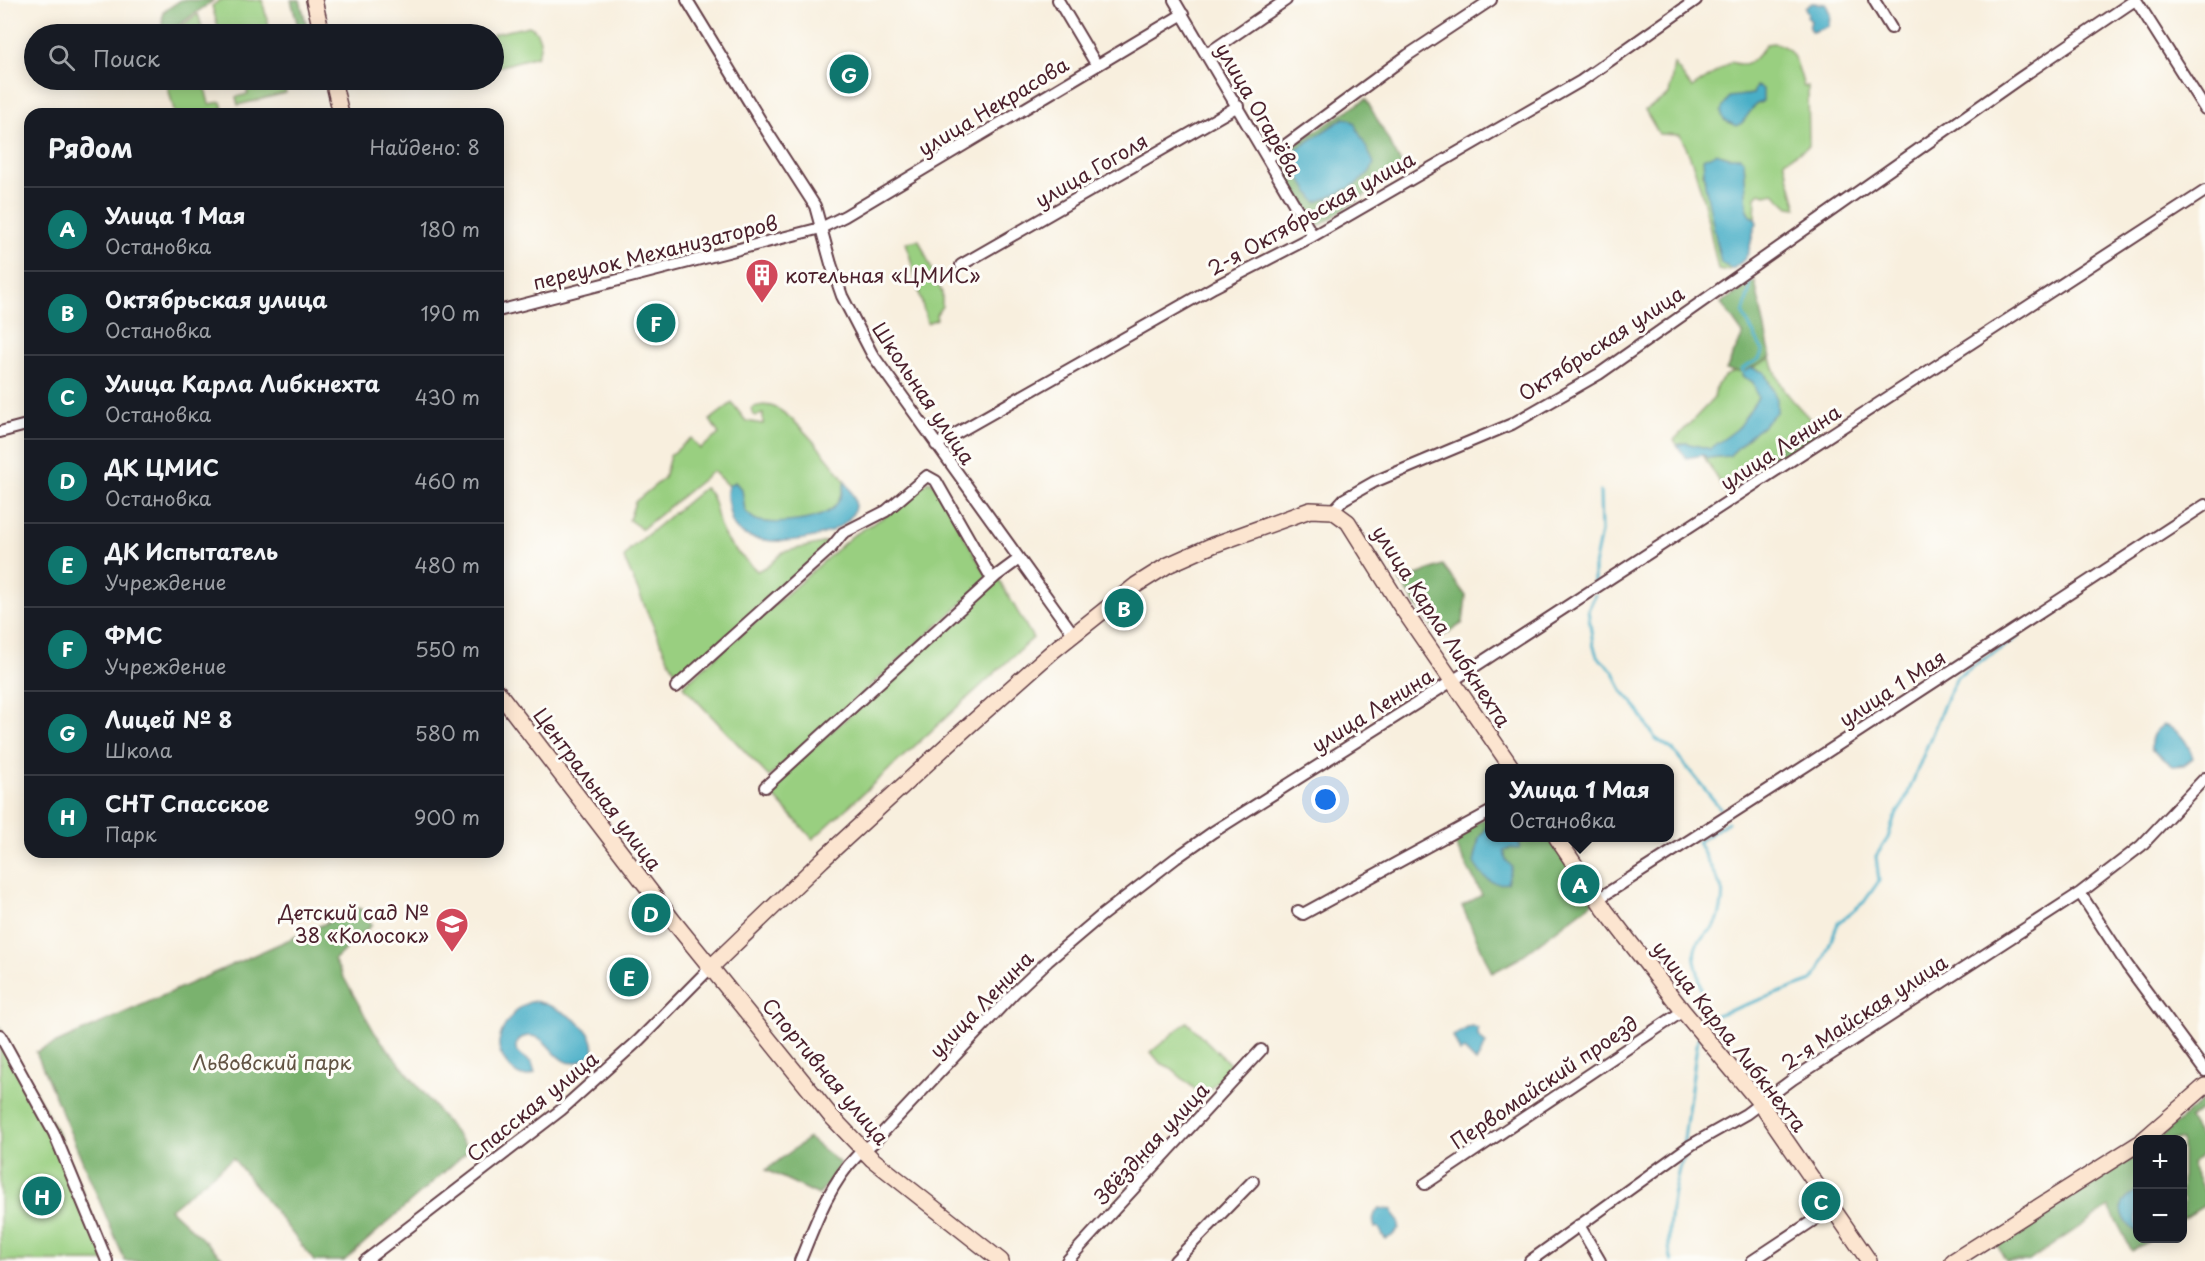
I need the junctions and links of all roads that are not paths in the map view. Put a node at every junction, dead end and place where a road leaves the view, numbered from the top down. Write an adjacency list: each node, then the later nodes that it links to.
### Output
1 (314, 0): 11 (street)
2 (687, 0): 21 (street, Школьная улица)
3 (1058, 0): 14 (street)
4 (1174, 0): 10 (street, улица Огарёва)
5 (1286, 0): 13 (street)
6 (1491, 0): 19 (street)
7 (1696, 0): 22 (street, 2-я Октябрьская улица)
8 (1874, 0): 12 (street)
9 (2135, 0): 18 (street); 29 (street, Октябрьская улица)
10 (1183, 14): 13 (street, улица Огарёва); 14 (street, улица Некрасова)
11 (320, 24)
12 (1891, 28)
13 (1207, 54): 16 (street, улица Огарёва)
14 (1096, 64): 21 (street, улица Некрасова)
15 (335, 90): 17 (street)
16 (1238, 106): 19 (street, улица Огарёва); 23 (street, улица Гоголя)
17 (340, 108)
18 (2205, 109)
19 (1268, 158): 22 (street, улица Огарёва)
20 (2205, 191): 33 (street, улица Ленина)
21 (821, 228): 24 (street, переулок Механизаторов); 27 (street, Школьная улица)
22 (1313, 236): 27 (street, 2-я Октябрьская улица)
23 (961, 265)
24 (504, 309)
25 (24, 426): 26 (street)
26 (0, 432)
27 (936, 445): 30 (street, Школьная улица)
28 (2205, 505): 42 (street, улица 1 Мая)
29 (1333, 511): 32 (street); 33 (street, улица Карла Либкнехта)
30 (1019, 559): 31 (street); 32 (street, Школьная улица)
31 (992, 579): 34 (street); 38 (street)
32 (1074, 634): 44 (street)
33 (1452, 681): 36 (street, улица Карла Либкнехта); 53 (street, улица Ленина)
34 (676, 687)
35 (504, 700): 44 (street, Центральная улица)
36 (1509, 764)
37 (2205, 778): 41 (street, 2-я Майская улица)
38 (765, 787)
39 (1485, 815): 43 (street)
40 (1560, 842): 42 (street, улица Карла Либкнехта)
41 (2080, 893): 48 (street); 50 (street, 2-я Майская улица)
42 (1598, 899): 45 (street, улица Карла Либкнехта)
43 (1298, 911)
44 (711, 967): 53 (street, Спортивная улица); 59 (street, Спасская улица)
45 (1683, 1011): 50 (street, улица Карла Либкнехта); 55 (street, Первомайский проезд)
46 (0, 1035): 58 (street)
47 (1261, 1050): 62 (street, Звёздная улица)
48 (2205, 1071)
49 (2205, 1086): 51 (street)
50 (1760, 1103): 56 (street, улица Карла Либкнехта); 57 (street, 2-я Майская улица)
51 (2149, 1135)
52 (2133, 1147): 68 (street)
53 (864, 1151): 60 (street, улица Ленина); 61 (street, Спортивная улица)
54 (1253, 1181): 63 (street)
55 (1425, 1184)
56 (1832, 1208): 66 (street); 67 (street, улица Карла Либкнехта)
57 (1579, 1225): 64 (street, 2-я Майская улица); 65 (street)
58 (107, 1261)
59 (365, 1261)
60 (800, 1261)
61 (1000, 1261)
62 (1067, 1261)
63 (1175, 1261)
64 (1530, 1261)
65 (1600, 1261)
66 (1752, 1261)
67 (1869, 1261)
68 (1953, 1261)

